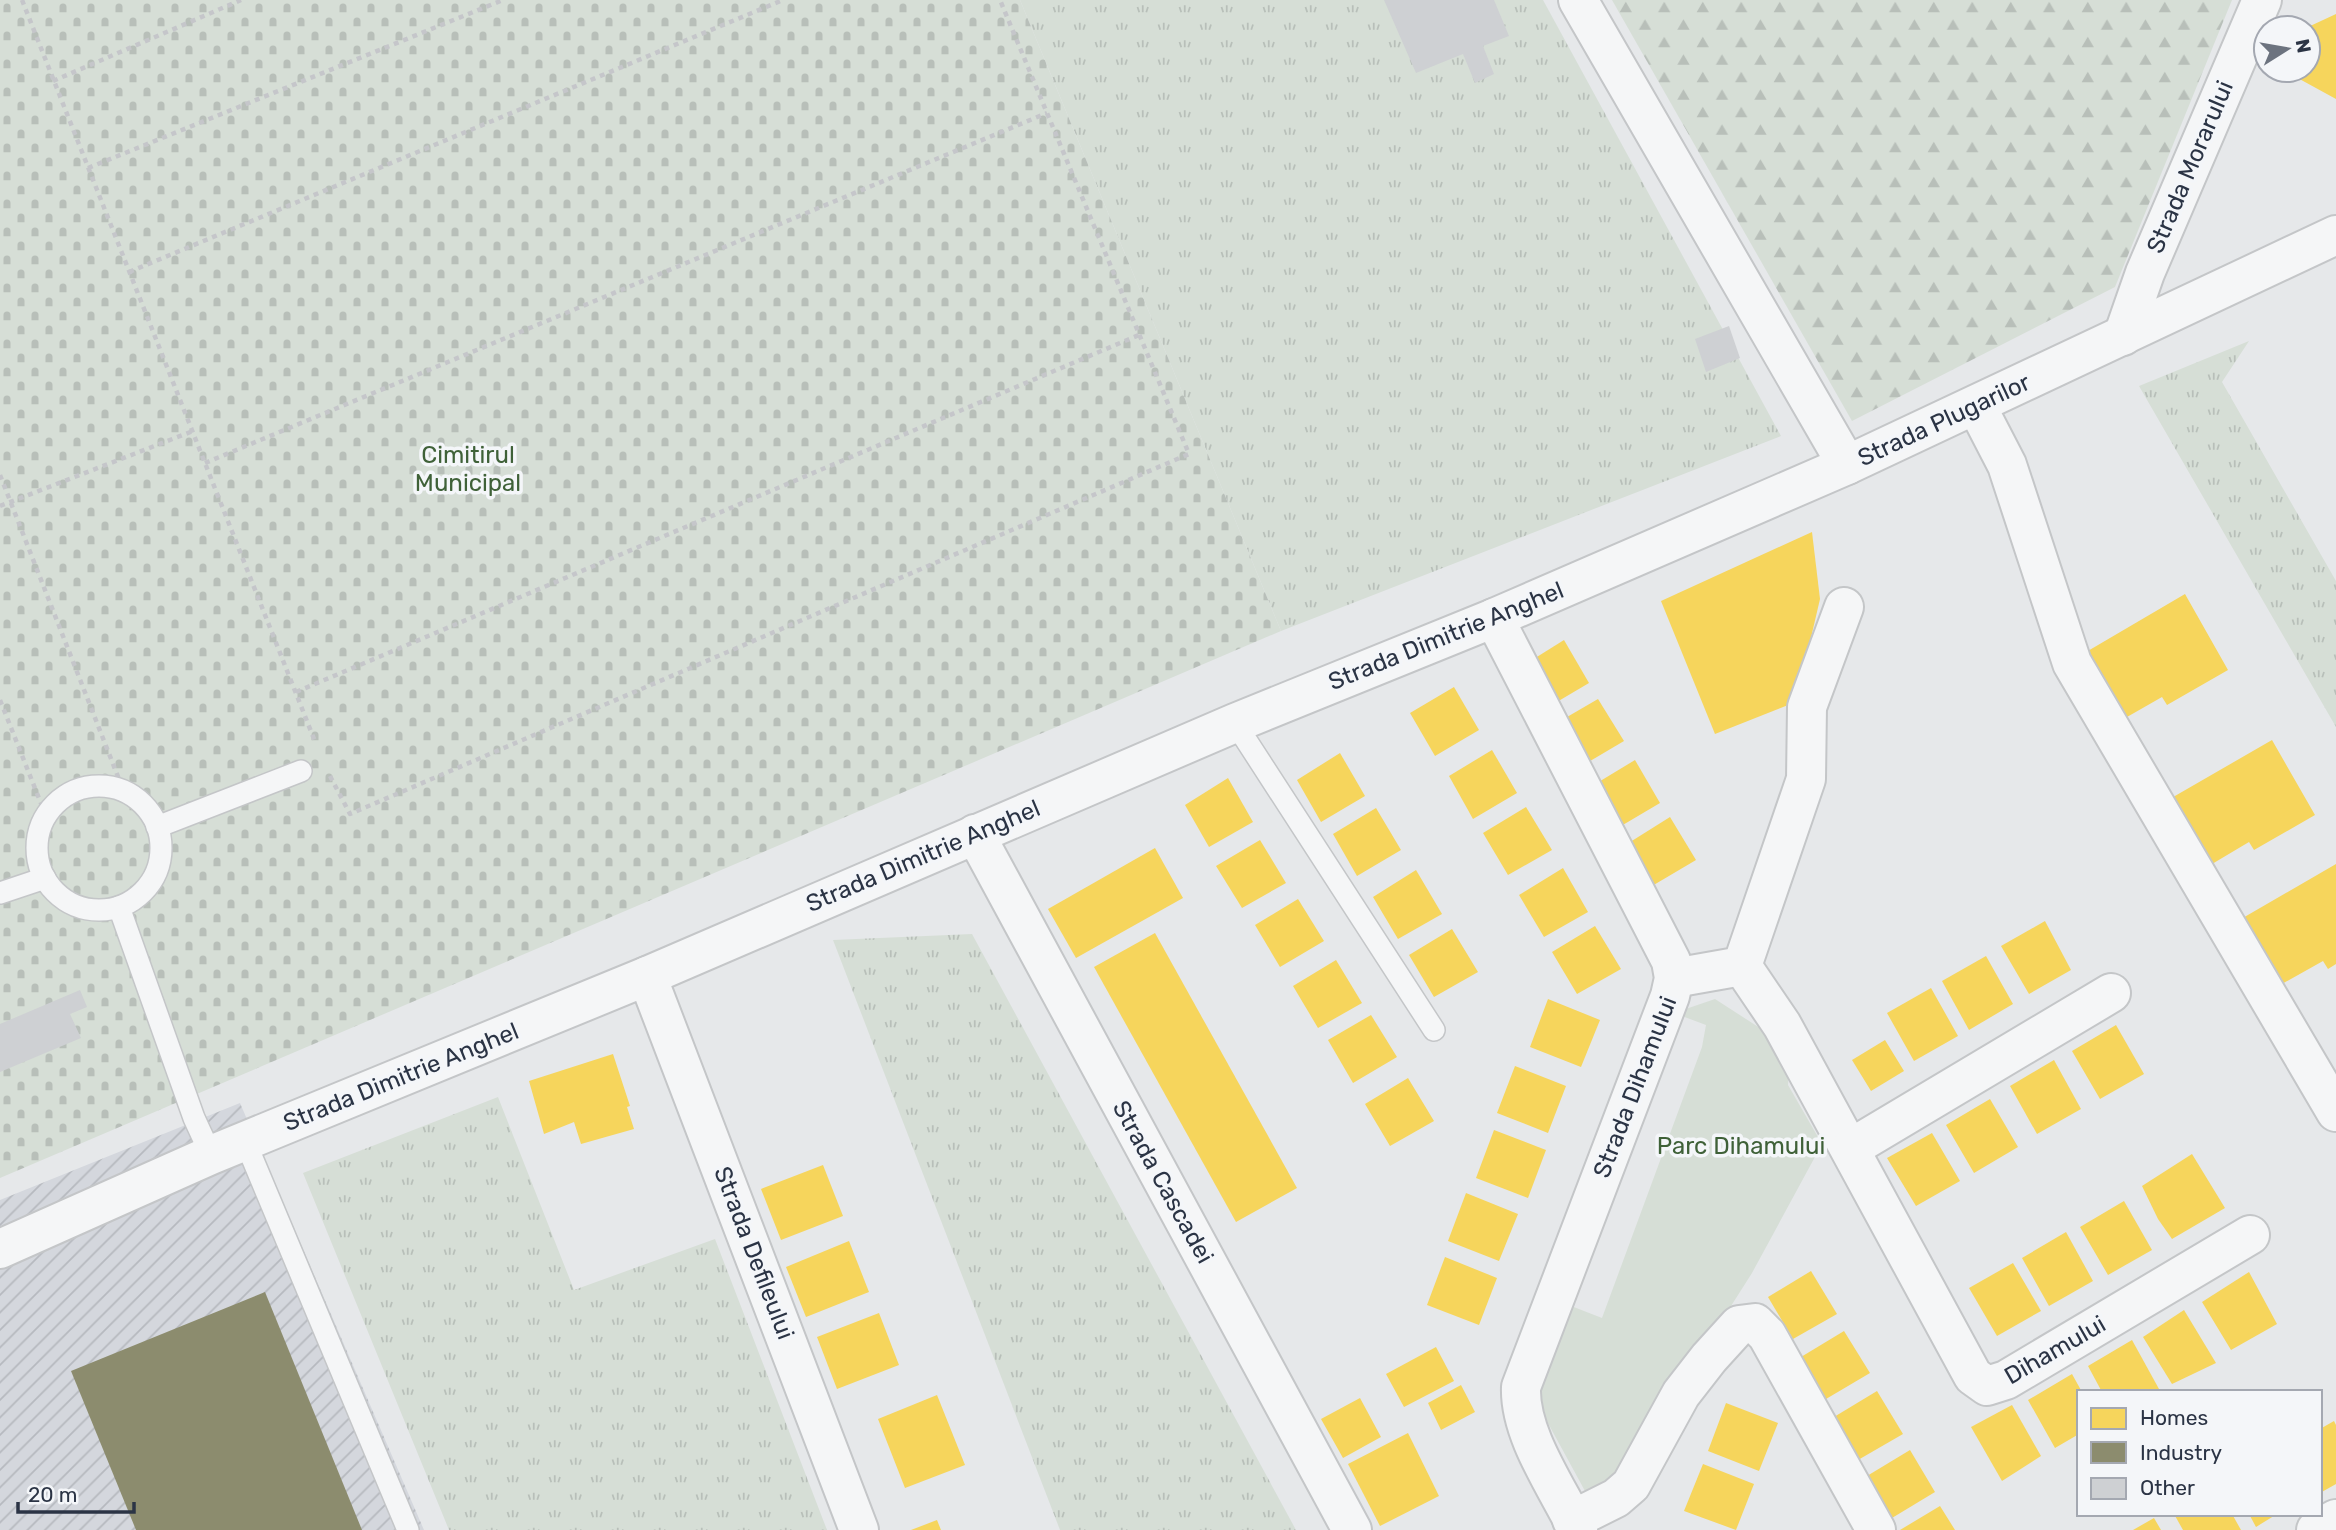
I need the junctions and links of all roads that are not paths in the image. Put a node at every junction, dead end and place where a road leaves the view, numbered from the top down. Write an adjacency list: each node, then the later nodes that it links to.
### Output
1 (1578, 0): 6 (street, Strada Plugarilor)
2 (2262, 0): 4 (street, Strada Morarului)
3 (2336, 235): 4 (street, Strada Plugarilor)
4 (2123, 336): 5 (street, Strada Plugarilor)
5 (1976, 405): 6 (street, Strada Plugarilor); 21 (street)
6 (1847, 466): 8 (street, Strada Dimitrie Anghel)
7 (1844, 607): 16 (street)
8 (1494, 618): 9 (street, Strada Dimitrie Anghel); 18 (street, Strada Dihamului)
9 (1235, 723): 12 (street, Strada Dimitrie Anghel); 20 (lane)
10 (301, 771): 11 (lane)
11 (157, 827): 13 (lane); 15 (lane)
12 (975, 834): 17 (street, Strada Dimitrie Anghel); 31 (street, Strada Cascadei)
13 (45, 878): 14 (lane); 15 (lane)
14 (0, 893)
15 (119, 907): 24 (lane)
16 (1742, 966): 18 (street); 23 (street, Dihamului)
17 (647, 976): 22 (street, Strada Dimitrie Anghel); 30 (street, Strada Defileului)
18 (1674, 978): 28 (street, Strada Dihamului)
19 (2111, 993): 23 (street)
20 (1434, 1030)
21 (2336, 1112)
22 (245, 1141): 24 (street, Strada Dimitrie Anghel); 29 (lane)
23 (1851, 1148): 25 (street, Dihamului)
24 (211, 1155): 26 (street, Strada Dimitrie Anghel)
25 (2250, 1235)
26 (0, 1249)
27 (2336, 1518): 33 (street)
28 (1575, 1525): 32 (street)
29 (408, 1530)
30 (859, 1530)
31 (1352, 1530)
32 (1876, 1530)
33 (2316, 1530)

